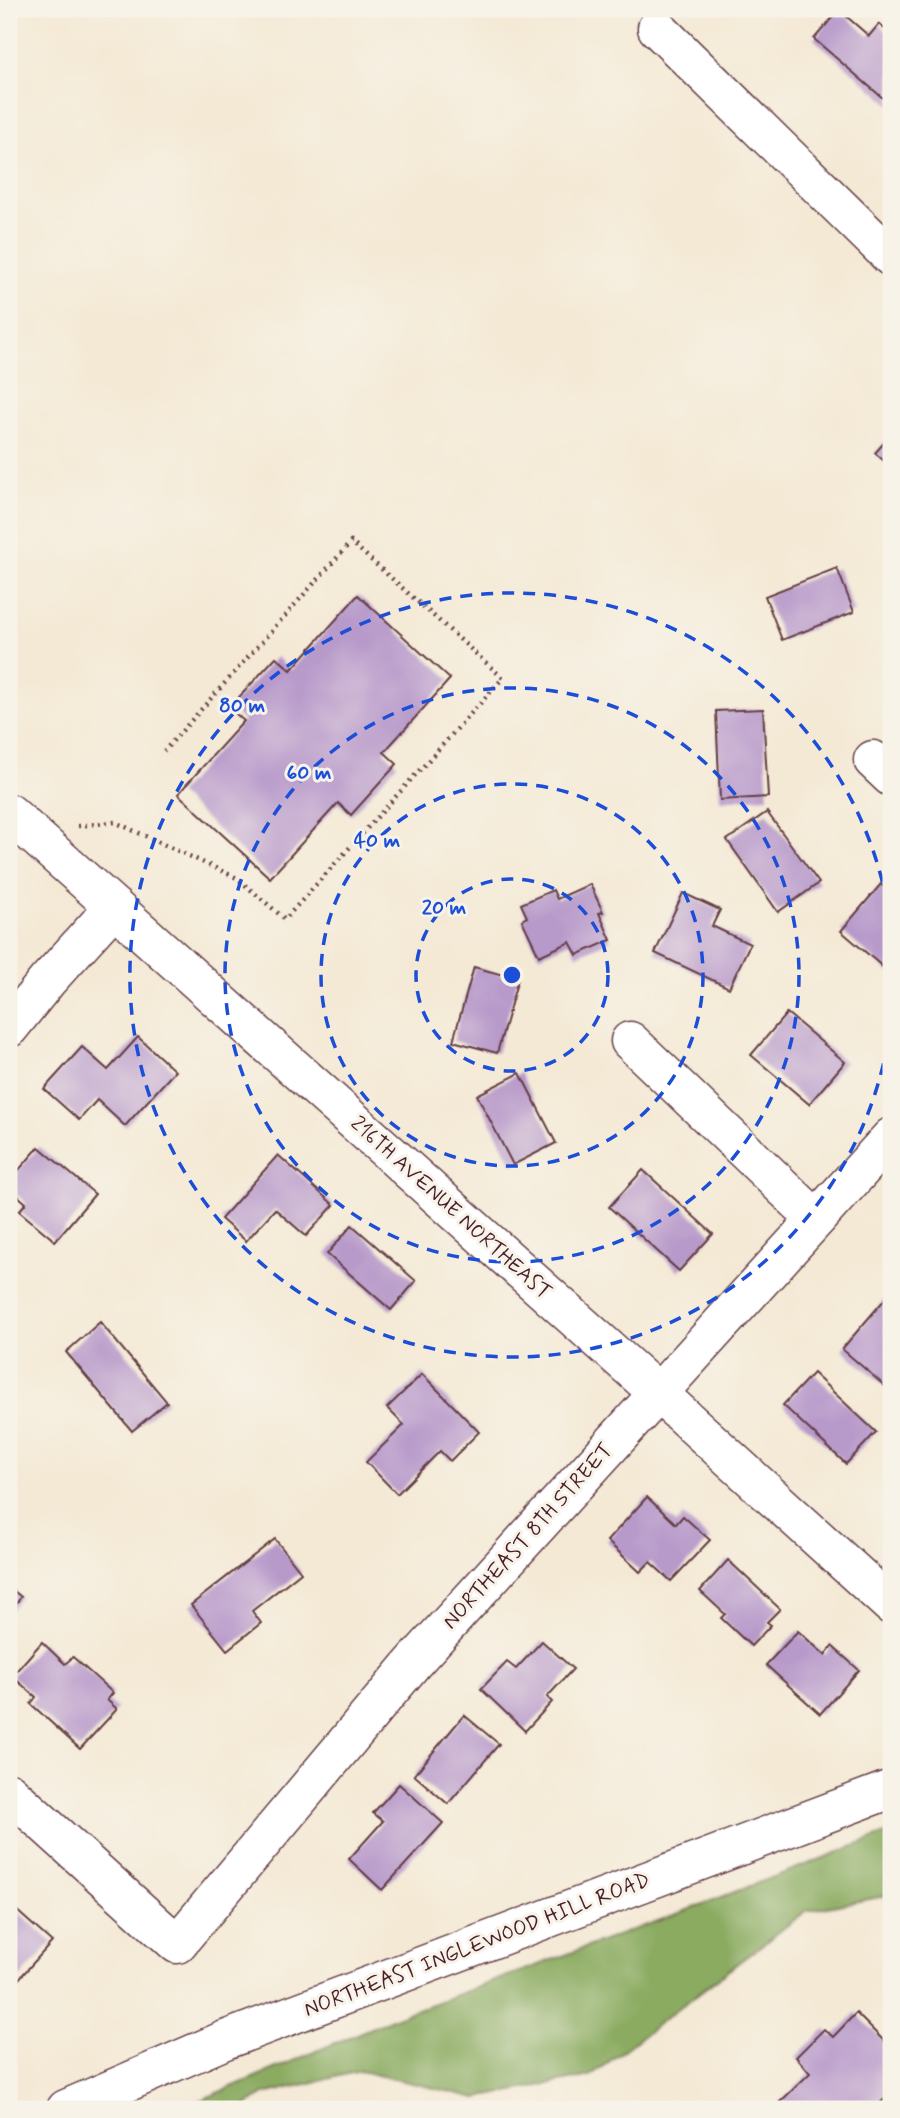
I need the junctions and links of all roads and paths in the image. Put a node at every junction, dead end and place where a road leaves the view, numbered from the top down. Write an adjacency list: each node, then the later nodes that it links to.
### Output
1 (657, 28): 2 (street)
2 (891, 257)
3 (164, 751): 5 (path)
4 (9, 813): 6 (street, 216TH AVENUE NORTHEAST)
5 (78, 827)
6 (114, 907): 7 (street); 11 (street, 216TH AVENUE NORTHEAST)
7 (9, 1028)
8 (630, 1041): 10 (street)
9 (891, 1137): 10 (street, NORTHEAST 8TH STREET)
10 (817, 1219): 11 (street, NORTHEAST 8TH STREET)
11 (658, 1393): 12 (street, 216TH AVENUE NORTHEAST); 14 (street, NORTHEAST 8TH STREET)
12 (891, 1605)
13 (891, 1789): 15 (street, NORTHEAST INGLEWOOD HILL ROAD)
14 (9, 1792)
15 (66, 2109)

